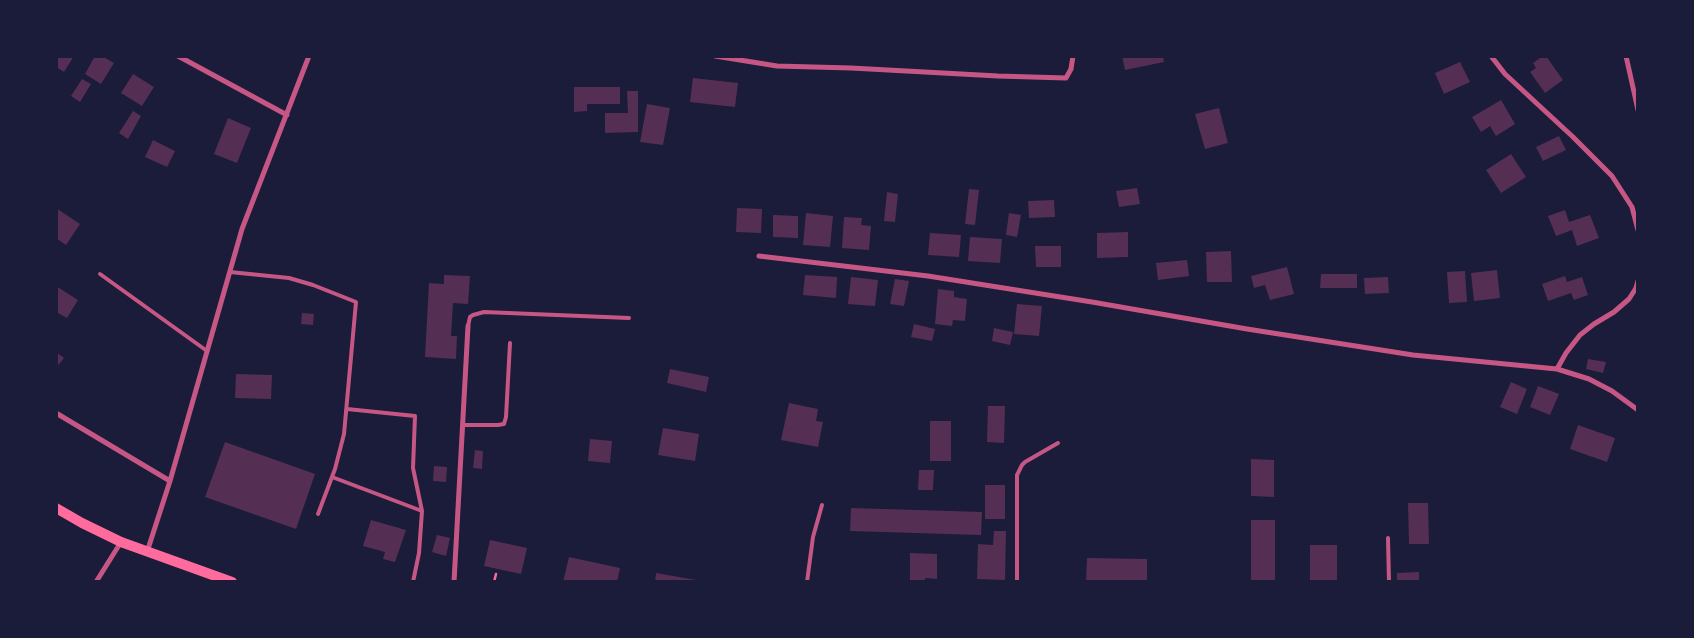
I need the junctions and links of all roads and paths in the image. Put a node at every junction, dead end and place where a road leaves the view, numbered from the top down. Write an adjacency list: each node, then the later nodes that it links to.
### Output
1 (178, 56): 8 (street)
2 (309, 56): 8 (street)
3 (715, 56): 4 (street)
4 (1074, 56)
5 (1491, 56): 9 (street)
6 (1626, 56): 7 (street)
7 (1638, 110)
8 (286, 115): 11 (street)
9 (1638, 230)
10 (759, 256): 18 (street)
11 (230, 272): 17 (street); 19 (lane)
12 (100, 274): 17 (lane)
13 (1638, 281): 18 (street)
14 (629, 318): 15 (lane)
15 (468, 326): 22 (street)
16 (510, 343): 22 (lane)
17 (207, 351): 25 (street)
18 (1557, 369): 20 (street)
19 (347, 409): 24 (lane); 28 (lane)
20 (1638, 410)
21 (56, 413): 25 (street)
22 (463, 425): 37 (street)
23 (1058, 443): 40 (lane)
24 (332, 477): 28 (lane); 29 (lane)
25 (170, 481): 32 (street)
26 (822, 506): 39 (lane)
27 (56, 508): 31 (main road)
28 (422, 511): 36 (lane)
29 (318, 514)
30 (1388, 538): 41 (lane)
31 (121, 542): 32 (main road); 34 (street)
32 (147, 552): 35 (main road)
33 (496, 574): 38 (path)
34 (96, 582)
35 (232, 582)
36 (413, 582)
37 (454, 582)
38 (494, 582)
39 (807, 582)
40 (1017, 582)
41 (1389, 582)

